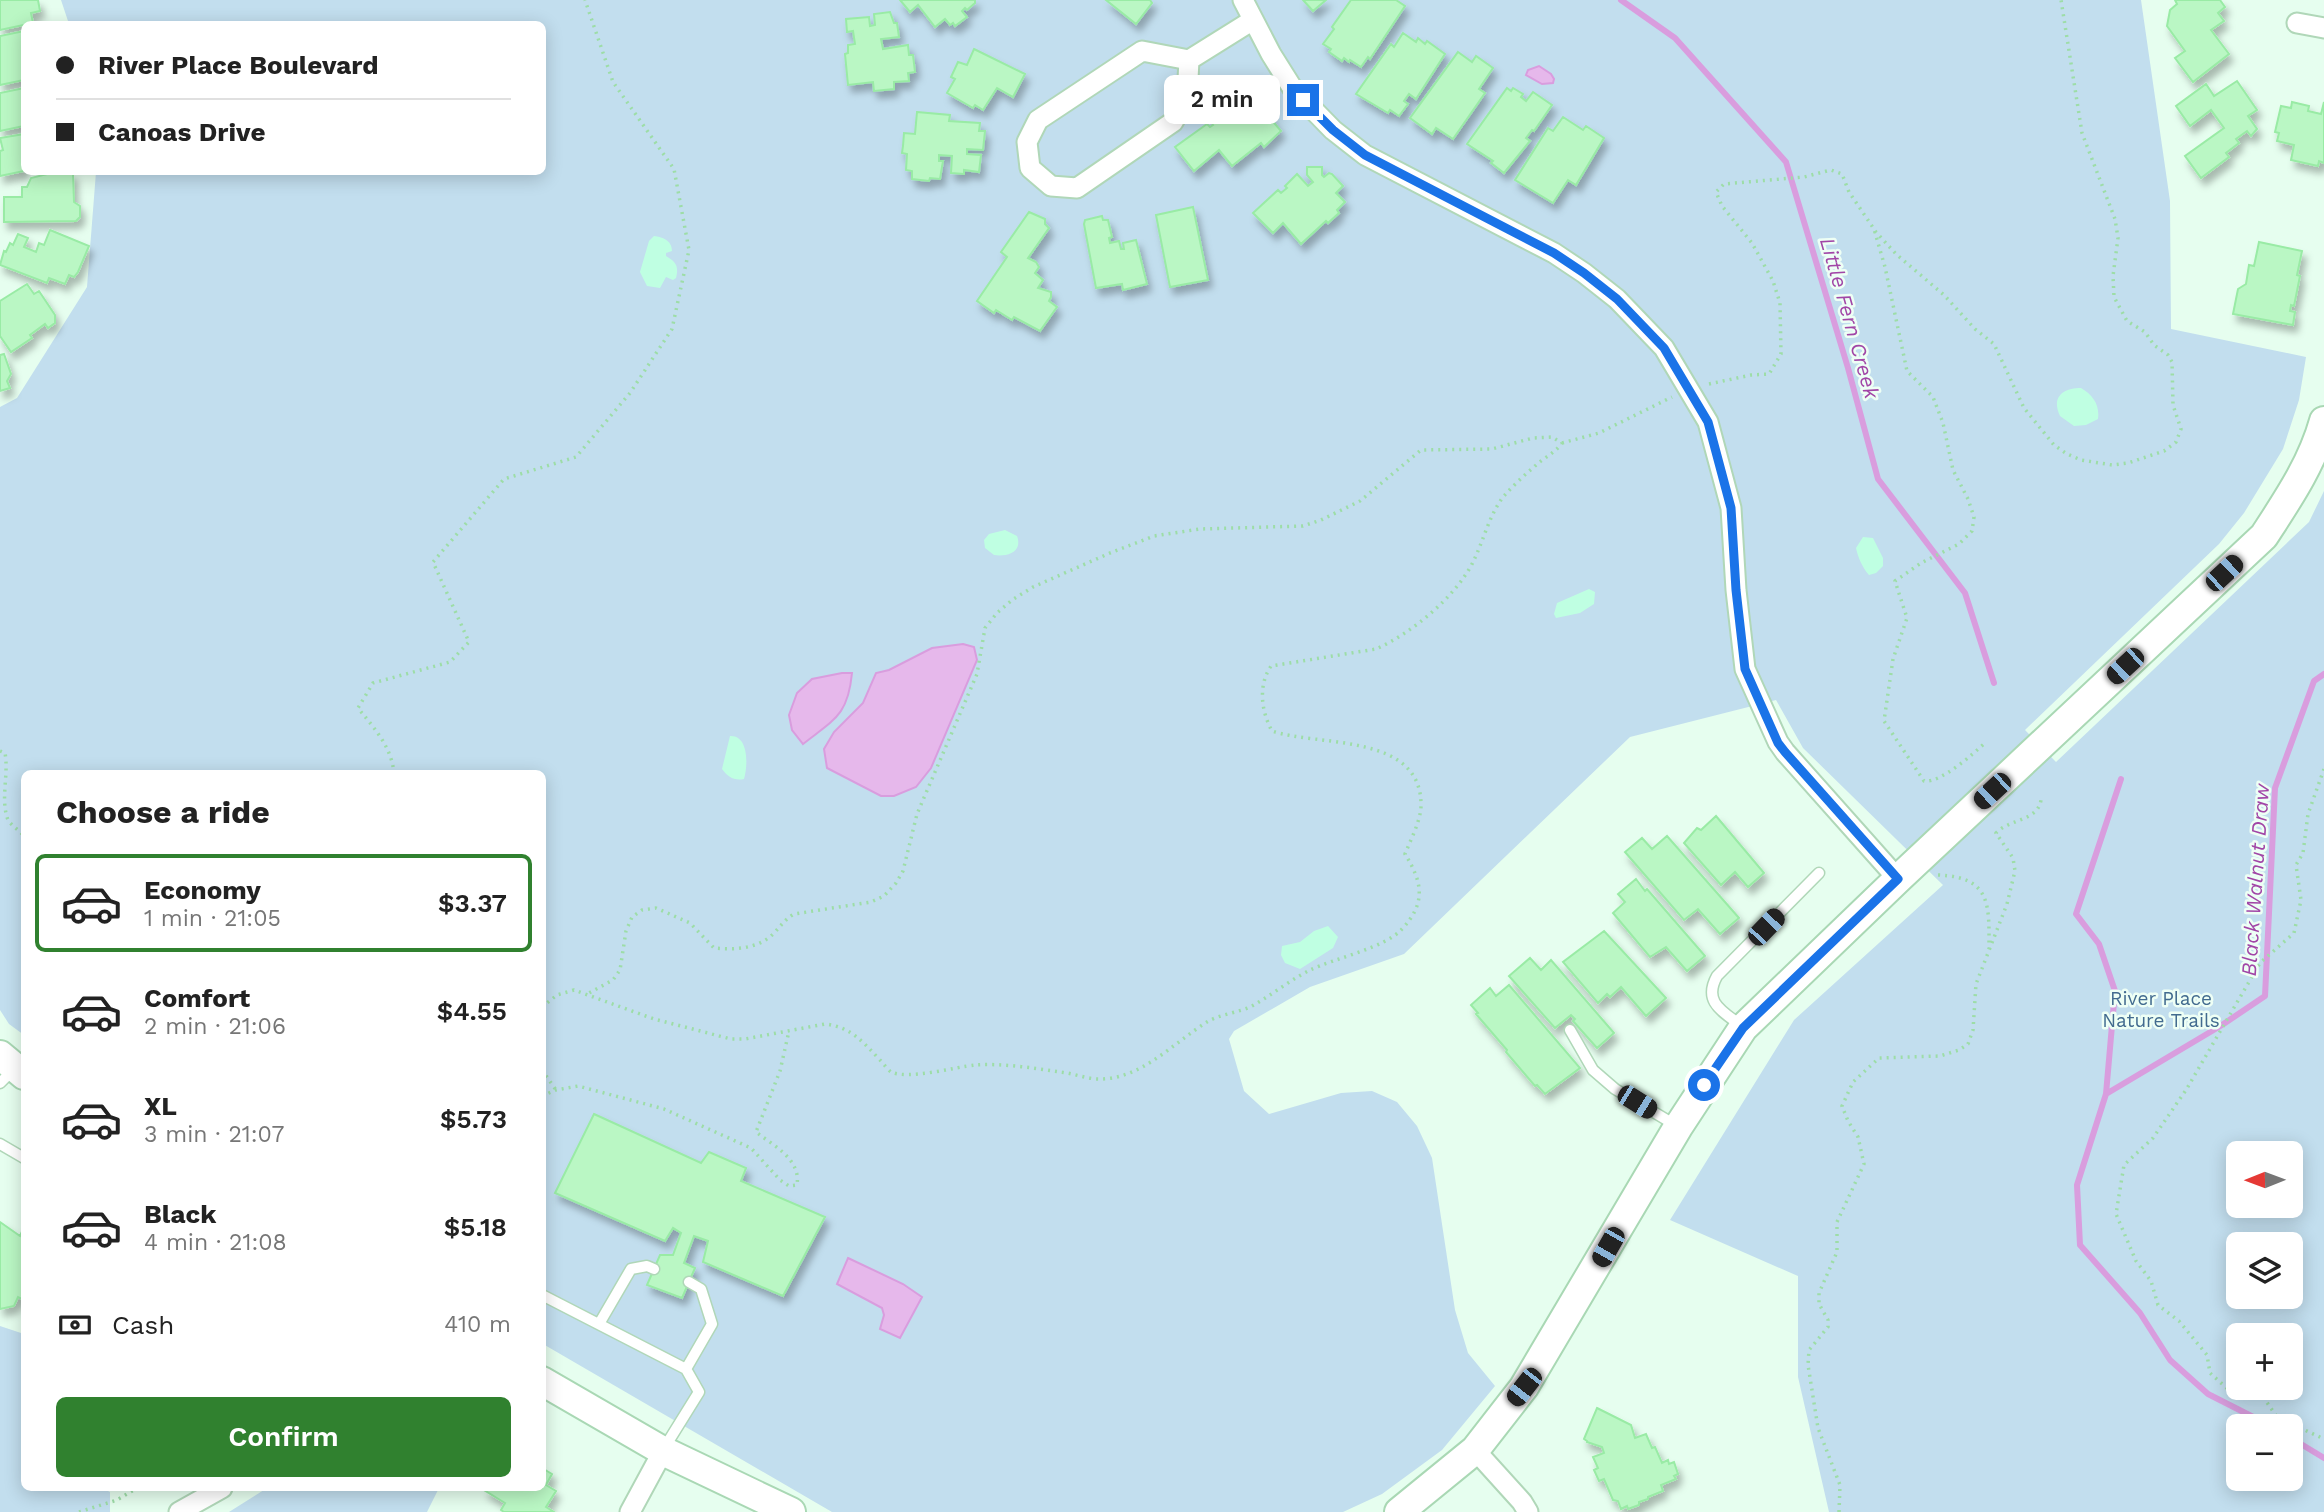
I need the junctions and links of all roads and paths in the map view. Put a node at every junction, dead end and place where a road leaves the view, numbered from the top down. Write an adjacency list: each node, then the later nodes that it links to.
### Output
1 (585, 0): 16 (path)
2 (1243, 0): 4 (street)
3 (2062, 0): 8 (path)
4 (1253, 20): 7 (street); 20 (street)
5 (2297, 23): 6 (street)
6 (2324, 28)
7 (1189, 60): 7 (street)
8 (1874, 229): 9 (path); 13 (path)
9 (1709, 384)
10 (1674, 397): 12 (path)
11 (2324, 421): 20 (street)
12 (1562, 443): 22 (path); 26 (path)
13 (1986, 742)
14 (0, 751): 18 (path)
15 (2324, 769): 39 (path)
16 (394, 770)
17 (2041, 800): 21 (path)
18 (21, 833)
19 (1819, 873): 24 (lane)
20 (1904, 874): 21 (path); 24 (street)
21 (1989, 952): 50 (path)
22 (589, 993): 23 (path); 26 (path)
23 (546, 1004)
24 (1743, 1028): 30 (street)
25 (1570, 1030): 30 (lane)
26 (789, 1031): 28 (path)
27 (546, 1076): 28 (path)
28 (556, 1090): 29 (path)
29 (546, 1094)
30 (1678, 1127): 40 (street)
31 (0, 1144): 32 (lane)
32 (21, 1156)
33 (654, 1269): 36 (lane)
34 (689, 1282): 37 (lane)
35 (546, 1297): 36 (lane)
36 (599, 1324): 37 (lane)
37 (686, 1369): 41 (lane)
38 (546, 1383): 41 (street)
39 (2324, 1439)
40 (1475, 1450): 48 (street); 49 (street)
41 (663, 1451): 46 (street); 47 (street)
42 (132, 1491): 44 (path)
43 (217, 1491): 45 (street)
44 (79, 1512)
45 (179, 1512)
46 (630, 1512)
47 (791, 1512)
48 (1399, 1512)
49 (1528, 1512)
50 (1839, 1512)

